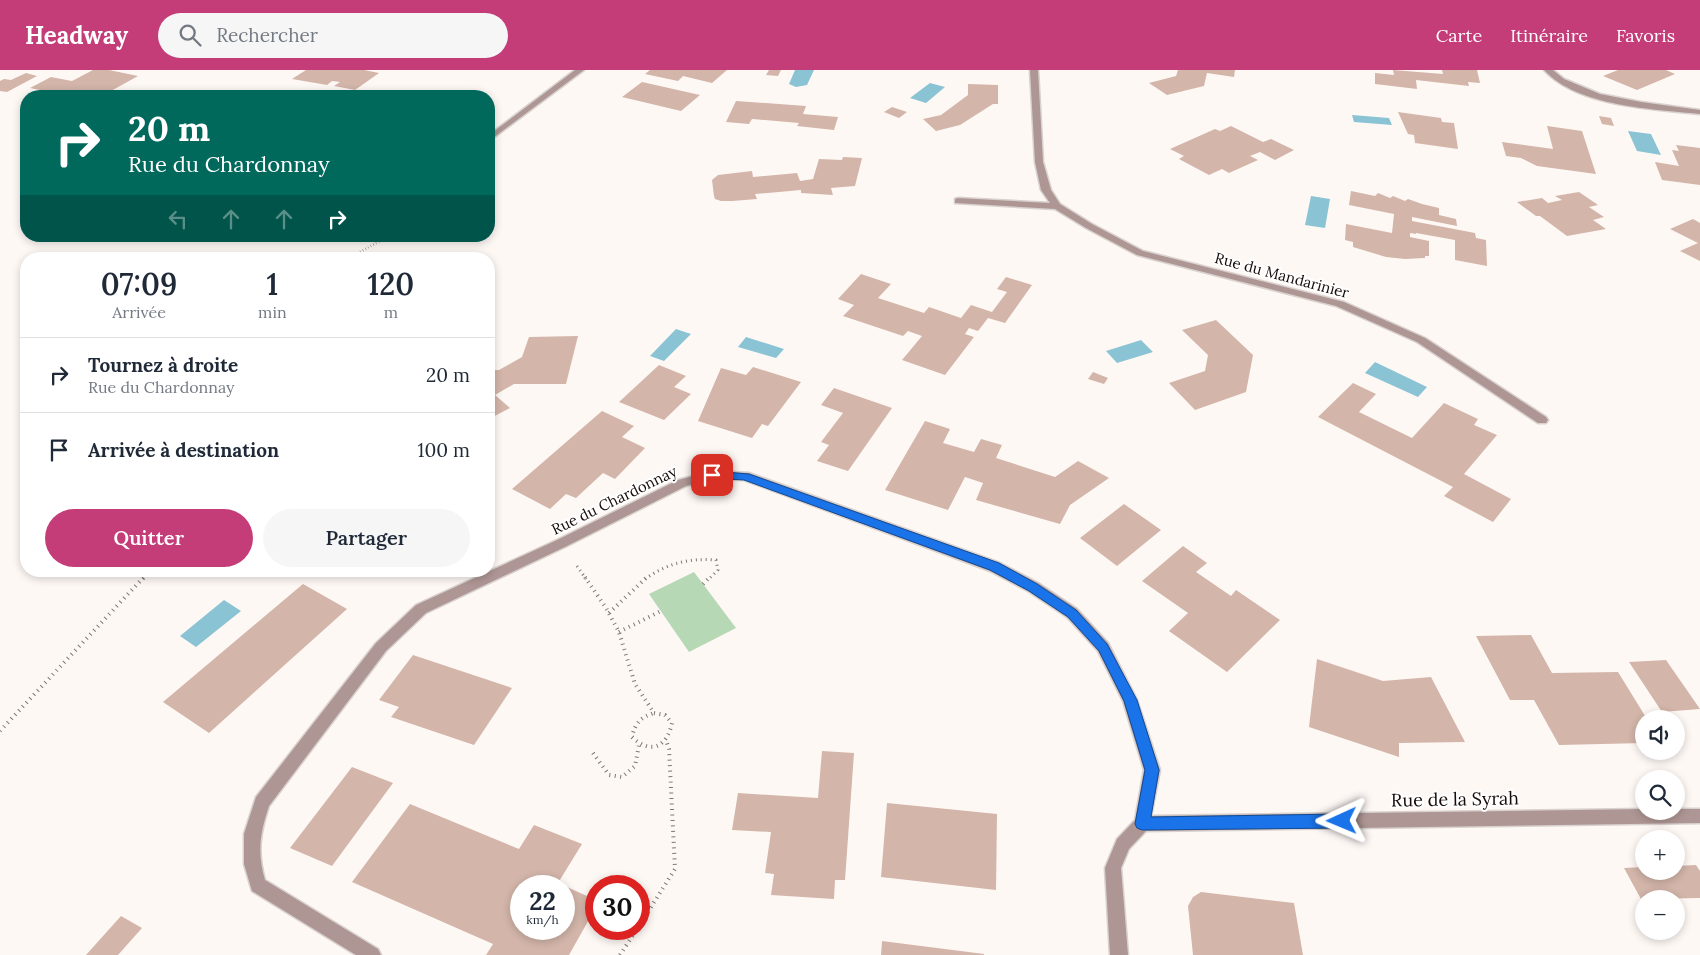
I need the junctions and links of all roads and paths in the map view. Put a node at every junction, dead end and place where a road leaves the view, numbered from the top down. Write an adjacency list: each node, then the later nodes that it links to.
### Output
1 (580, 70): 5 (street)
2 (1034, 70): 7 (street, Rue du Mandarinier)
3 (1548, 70): 4 (street)
4 (1700, 112)
5 (495, 134)
6 (958, 201): 7 (street, Rue du Mandarinier)
7 (1057, 206): 10 (street, Rue du Mandarinier)
8 (378, 242): 9 (path)
9 (360, 252)
10 (1542, 420)
11 (562, 543): 12 (street, Rue du Chardonnay); 17 (path); 25 (street, Rue du Chardonnay)
12 (495, 574)
13 (144, 577): 20 (path)
14 (488, 577): 28 (street, Rue du Chardonnay)
15 (703, 584): 17 (path)
16 (661, 611): 18 (path)
17 (609, 613): 18 (path)
18 (619, 632): 19 (path)
19 (654, 713): 21 (path); 22 (path)
20 (0, 731)
21 (666, 740): 22 (path); 26 (path)
22 (639, 745): 23 (path)
23 (593, 752)
24 (1700, 816): 25 (street, Rue de la Syrah)
25 (1142, 824): 30 (street)
26 (650, 908)
27 (630, 940): 29 (path)
28 (372, 955)
29 (620, 955)
30 (1119, 955)

